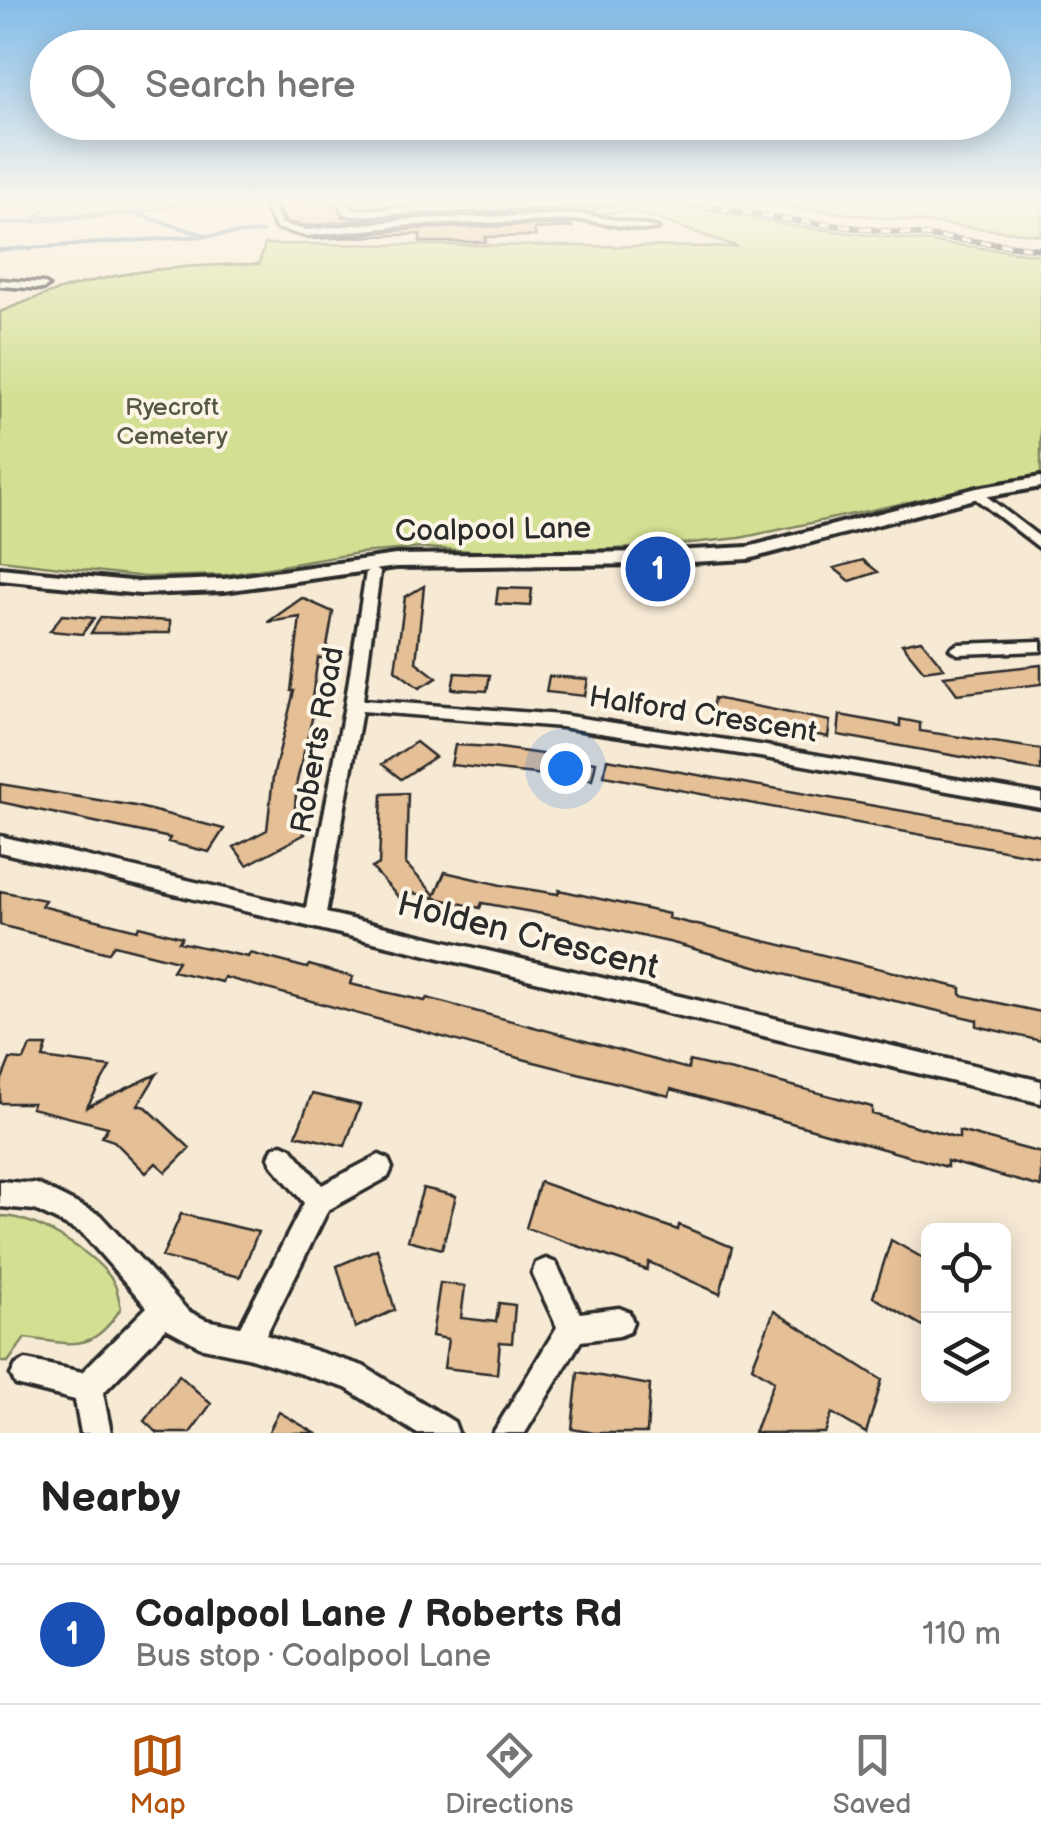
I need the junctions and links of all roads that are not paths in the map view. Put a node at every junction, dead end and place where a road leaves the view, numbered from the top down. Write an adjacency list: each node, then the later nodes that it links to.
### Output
1 (0, 284): 2 (street)
2 (43, 286)
3 (1041, 482): 4 (street, Coalpool Lane)
4 (977, 493): 5 (street); 7 (street, Coalpool Lane)
5 (1041, 545)
6 (373, 572): 10 (street, Roberts Road)
7 (0, 574)
8 (1041, 646): 9 (street)
9 (958, 649)
10 (354, 704): 11 (street, Halford Crescent); 13 (street, Roberts Road)
11 (1041, 801)
12 (0, 844): 13 (street, Holden Crescent)
13 (315, 917): 14 (street, Holden Crescent)
14 (1041, 1092)
15 (282, 1157): 18 (street)
16 (379, 1168): 18 (street)
17 (0, 1194): 20 (street)
18 (319, 1200): 23 (street)
19 (546, 1273): 22 (street)
20 (166, 1308): 23 (street); 25 (street)
21 (619, 1322): 22 (street)
22 (573, 1328): 28 (street)
23 (246, 1343): 27 (street)
24 (26, 1375): 25 (street)
25 (88, 1388): 26 (street)
26 (96, 1433)
27 (443, 1433)
28 (508, 1433)

